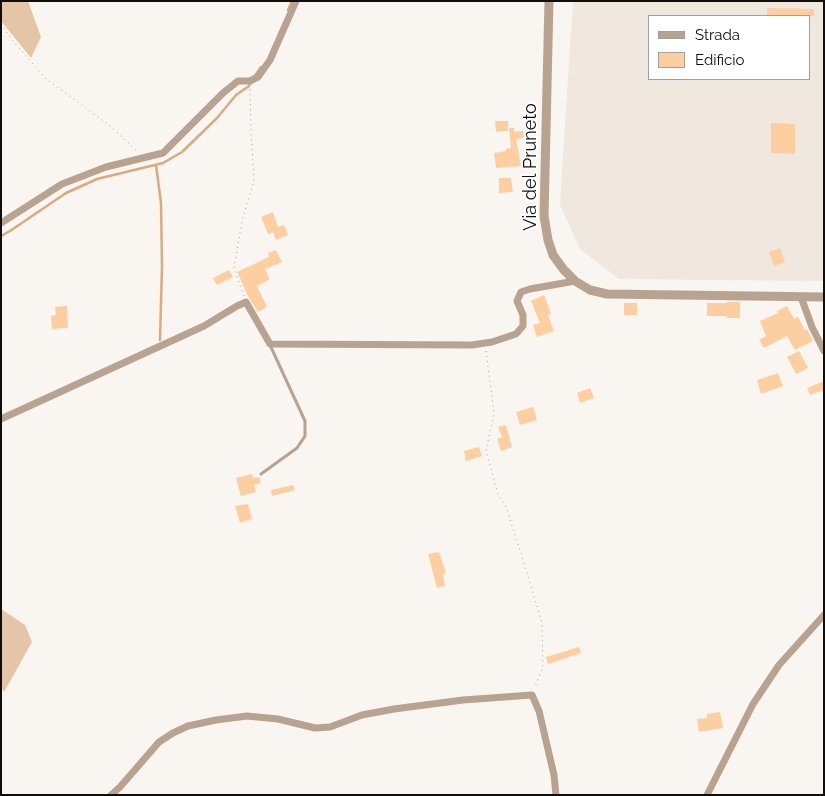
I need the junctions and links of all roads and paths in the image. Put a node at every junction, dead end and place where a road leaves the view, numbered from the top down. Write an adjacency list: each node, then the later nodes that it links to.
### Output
1 (296, 1): 4 (street)
2 (549, 1): 7 (street, Via del Pruneto)
3 (1, 24): 5 (path)
4 (250, 80): 5 (street); 10 (path)
5 (144, 158): 6 (street)
6 (1, 223)
7 (575, 281): 8 (street, Via del Pruneto); 11 (street)
8 (801, 296): 9 (street, Via del Pruneto); 13 (street)
9 (824, 297)
10 (246, 302): 12 (street); 14 (street)
11 (484, 343): 12 (street); 17 (path)
12 (270, 344): 15 (lane)
13 (824, 351)
14 (1, 420)
15 (261, 474)
16 (824, 615): 20 (street)
17 (532, 695): 18 (street); 19 (street)
18 (111, 795)
19 (556, 795)
20 (707, 795)

